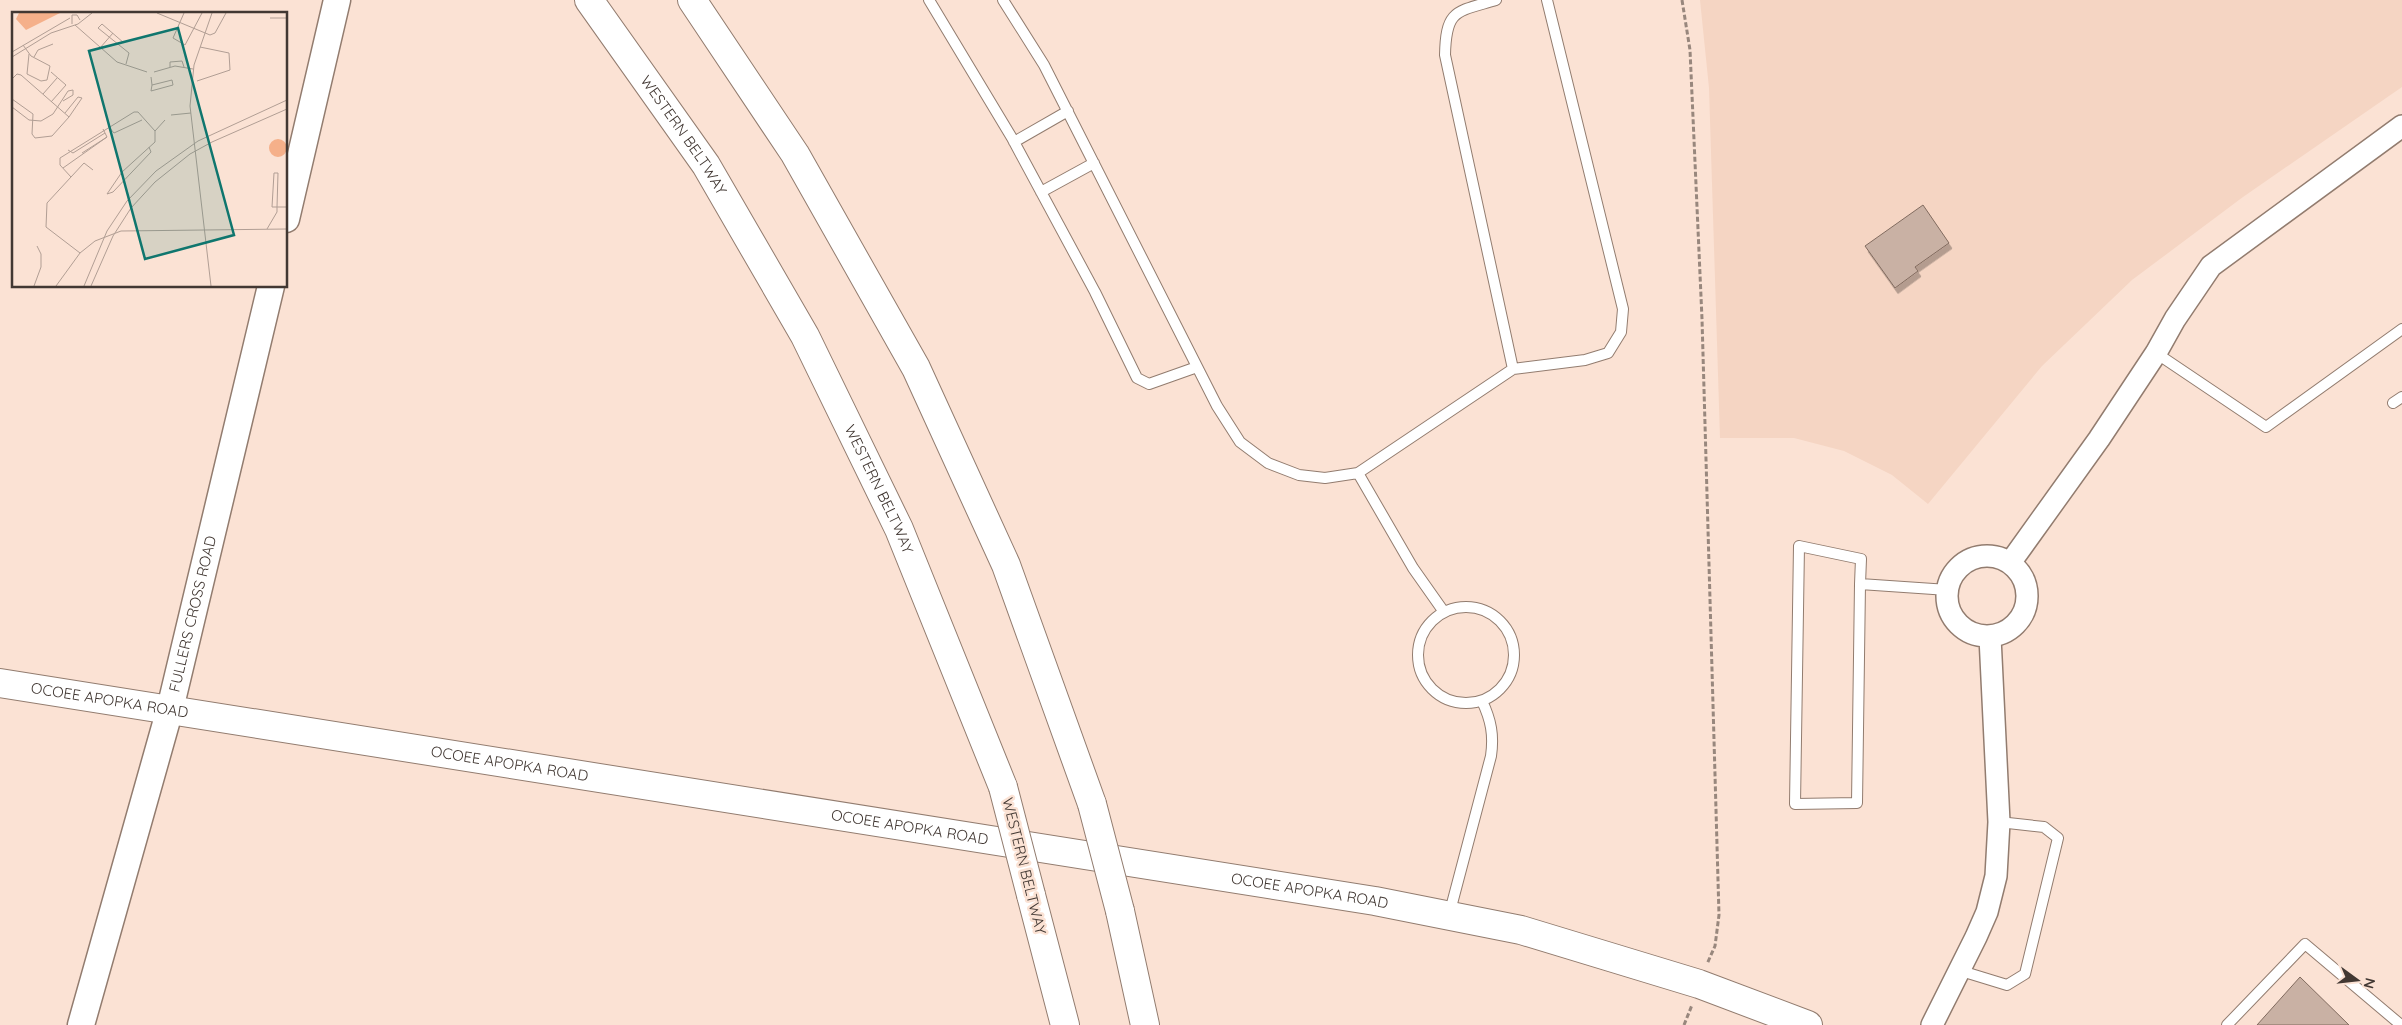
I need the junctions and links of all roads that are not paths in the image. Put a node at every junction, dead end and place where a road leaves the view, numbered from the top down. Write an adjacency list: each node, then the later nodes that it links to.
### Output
1 (337, 0): 13 (street)
2 (589, 0): 34 (main road, WESTERN BELTWAY, bridge)
3 (692, 0): 35 (main road, bridge)
4 (929, 0): 10 (lane)
5 (1004, 0): 8 (lane)
6 (1496, 0): 18 (lane)
7 (1548, 0): 18 (lane)
8 (1068, 111): 10 (lane); 11 (lane)
9 (2402, 126): 16 (street)
10 (1014, 142): 12 (lane)
11 (1094, 163): 12 (lane); 17 (lane)
12 (1041, 192): 17 (lane)
13 (288, 210)
14 (271, 288): 29 (street, FULLERS CROSS ROAD)
15 (2402, 329): 16 (lane)
16 (2156, 353): 22 (street)
17 (1197, 367): 21 (lane)
18 (1513, 369): 21 (lane)
19 (2402, 397): 20 (lane)
20 (2393, 403)
21 (1358, 474): 25 (lane)
22 (2010, 563): 24 (street); 26 (street)
23 (1860, 584): 23 (lane); 24 (lane)
24 (1948, 590): 26 (street)
25 (1444, 612): 28 (lane); 28 (lane)
26 (1990, 636): 30 (street)
27 (0, 683): 29 (main road, OCOEE APOPKA ROAD)
28 (1482, 701): 31 (lane)
29 (170, 709): 31 (main road, OCOEE APOPKA ROAD); 33 (street, FULLERS CROSS ROAD)
30 (1999, 822): 32 (street); 32 (lane)
31 (1448, 916): 36 (main road, OCOEE APOPKA ROAD)
32 (1958, 970): 37 (street)
33 (81, 1025)
34 (1065, 1025)
35 (1145, 1025)
36 (1808, 1025)
37 (1932, 1025)
38 (2227, 1025): 39 (lane)
39 (2401, 1025)

